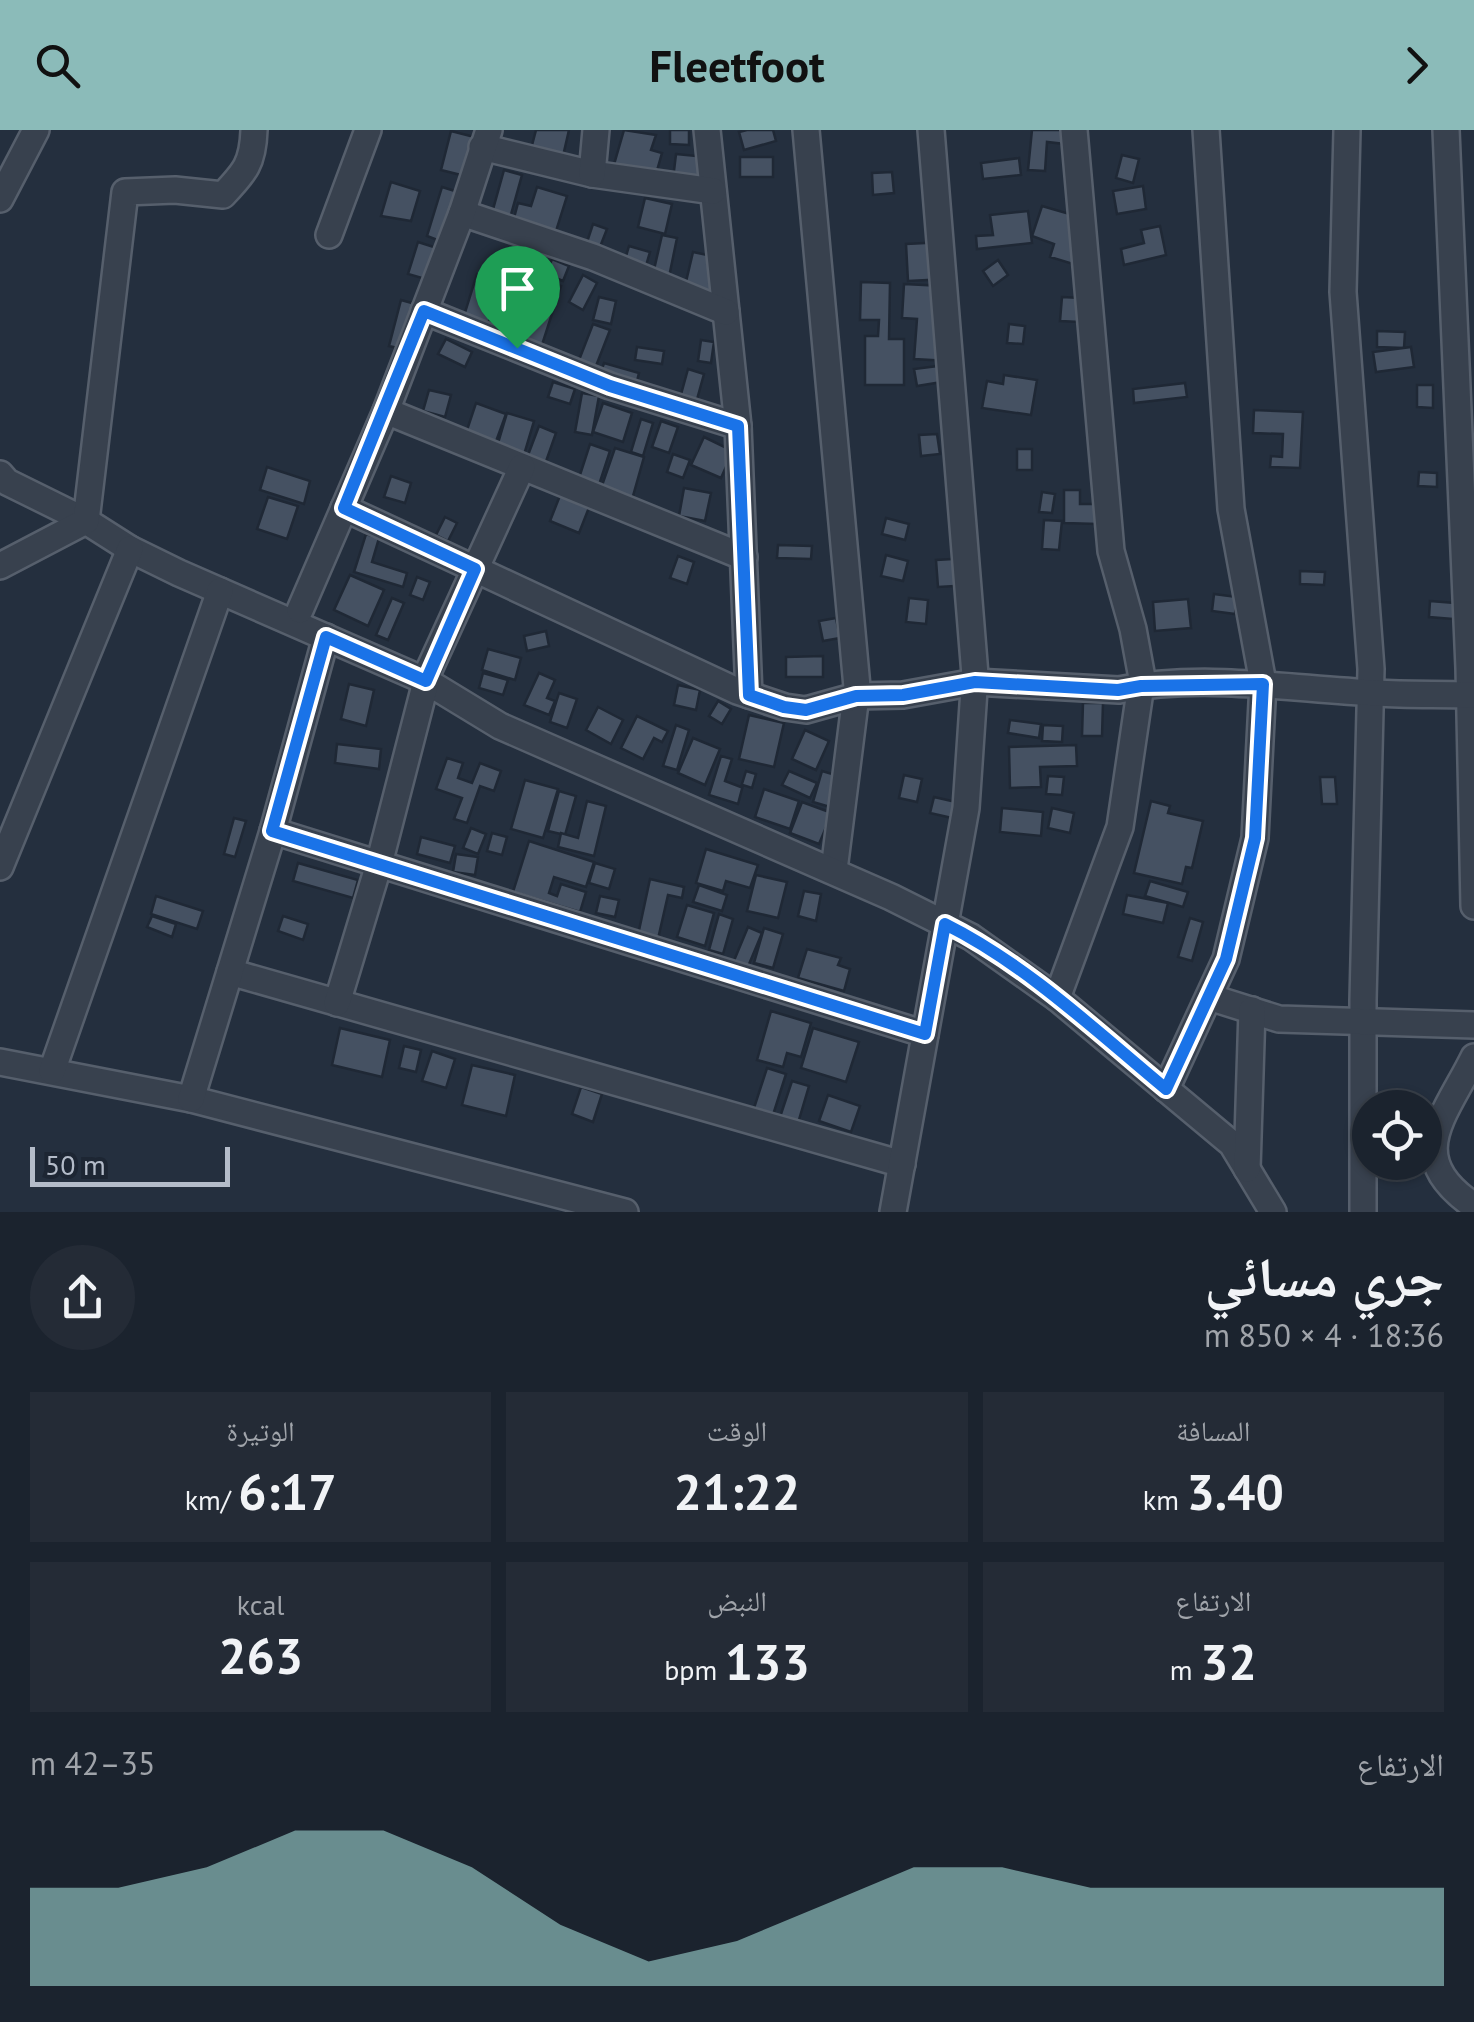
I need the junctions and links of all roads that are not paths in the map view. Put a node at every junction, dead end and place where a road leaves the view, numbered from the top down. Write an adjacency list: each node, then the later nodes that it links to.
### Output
1 (36, 130): 15 (street)
2 (254, 130): 25 (street)
3 (368, 130): 17 (street)
4 (596, 130): 13 (street)
5 (707, 130): 14 (street)
6 (806, 130): 40 (street)
7 (931, 130): 34 (street)
8 (1074, 130): 36 (street)
9 (1206, 130): 35 (street)
10 (1347, 130): 38 (street)
11 (1446, 130): 37 (street)
12 (486, 139): 13 (street); 16 (street)
13 (592, 174): 14 (street)
14 (713, 191): 19 (street)
15 (0, 200)
16 (462, 213): 18 (street); 19 (street)
17 (329, 236)
18 (424, 311): 20 (street); 21 (street)
19 (726, 312): 21 (street)
20 (386, 411): 22 (street); 24 (street)
21 (738, 426): 27 (street)
22 (522, 467): 27 (street); 29 (street)
23 (0, 474): 25 (street)
24 (344, 508): 29 (street); 31 (street)
25 (86, 521): 26 (street); 28 (street)
26 (130, 550): 30 (street); 45 (street)
27 (744, 557): 39 (street)
28 (0, 566)
29 (475, 569): 33 (street); 39 (street)
30 (220, 591): 32 (street); 58 (street)
31 (300, 610)
32 (326, 637): 33 (street); 42 (street)
33 (426, 681): 44 (street); 47 (street)
34 (975, 682): 36 (street); 40 (street); 47 (street)
35 (1263, 684): 36 (street); 38 (street); 49 (street)
36 (1141, 686): 50 (street)
37 (1471, 690): 38 (street); 41 (street)
38 (1371, 693): 53 (street)
39 (749, 695): 40 (street)
40 (856, 696): 43 (street)
41 (1473, 792): 46 (street)
42 (272, 831): 44 (street); 48 (street)
43 (835, 862)
44 (379, 864): 51 (street); 55 (street)
45 (0, 867)
46 (1474, 906)
47 (945, 924): 50 (street); 55 (street)
48 (230, 972): 51 (street); 60 (street)
49 (1209, 997): 52 (street); 59 (street)
50 (1056, 998): 59 (street)
51 (338, 1003): 61 (street)
52 (1252, 1010): 53 (street); 62 (street)
53 (1363, 1021): 54 (street); 67 (street)
54 (1474, 1025)
55 (925, 1034): 61 (street)
56 (1474, 1056): 63 (street)
57 (0, 1062): 58 (street)
58 (52, 1071): 60 (street)
59 (1166, 1089): 62 (street)
60 (191, 1099): 64 (street)
61 (902, 1164): 65 (street)
62 (1247, 1170): 66 (street)
63 (1474, 1206)
64 (626, 1212)
65 (893, 1212)
66 (1273, 1212)
67 (1363, 1212)

